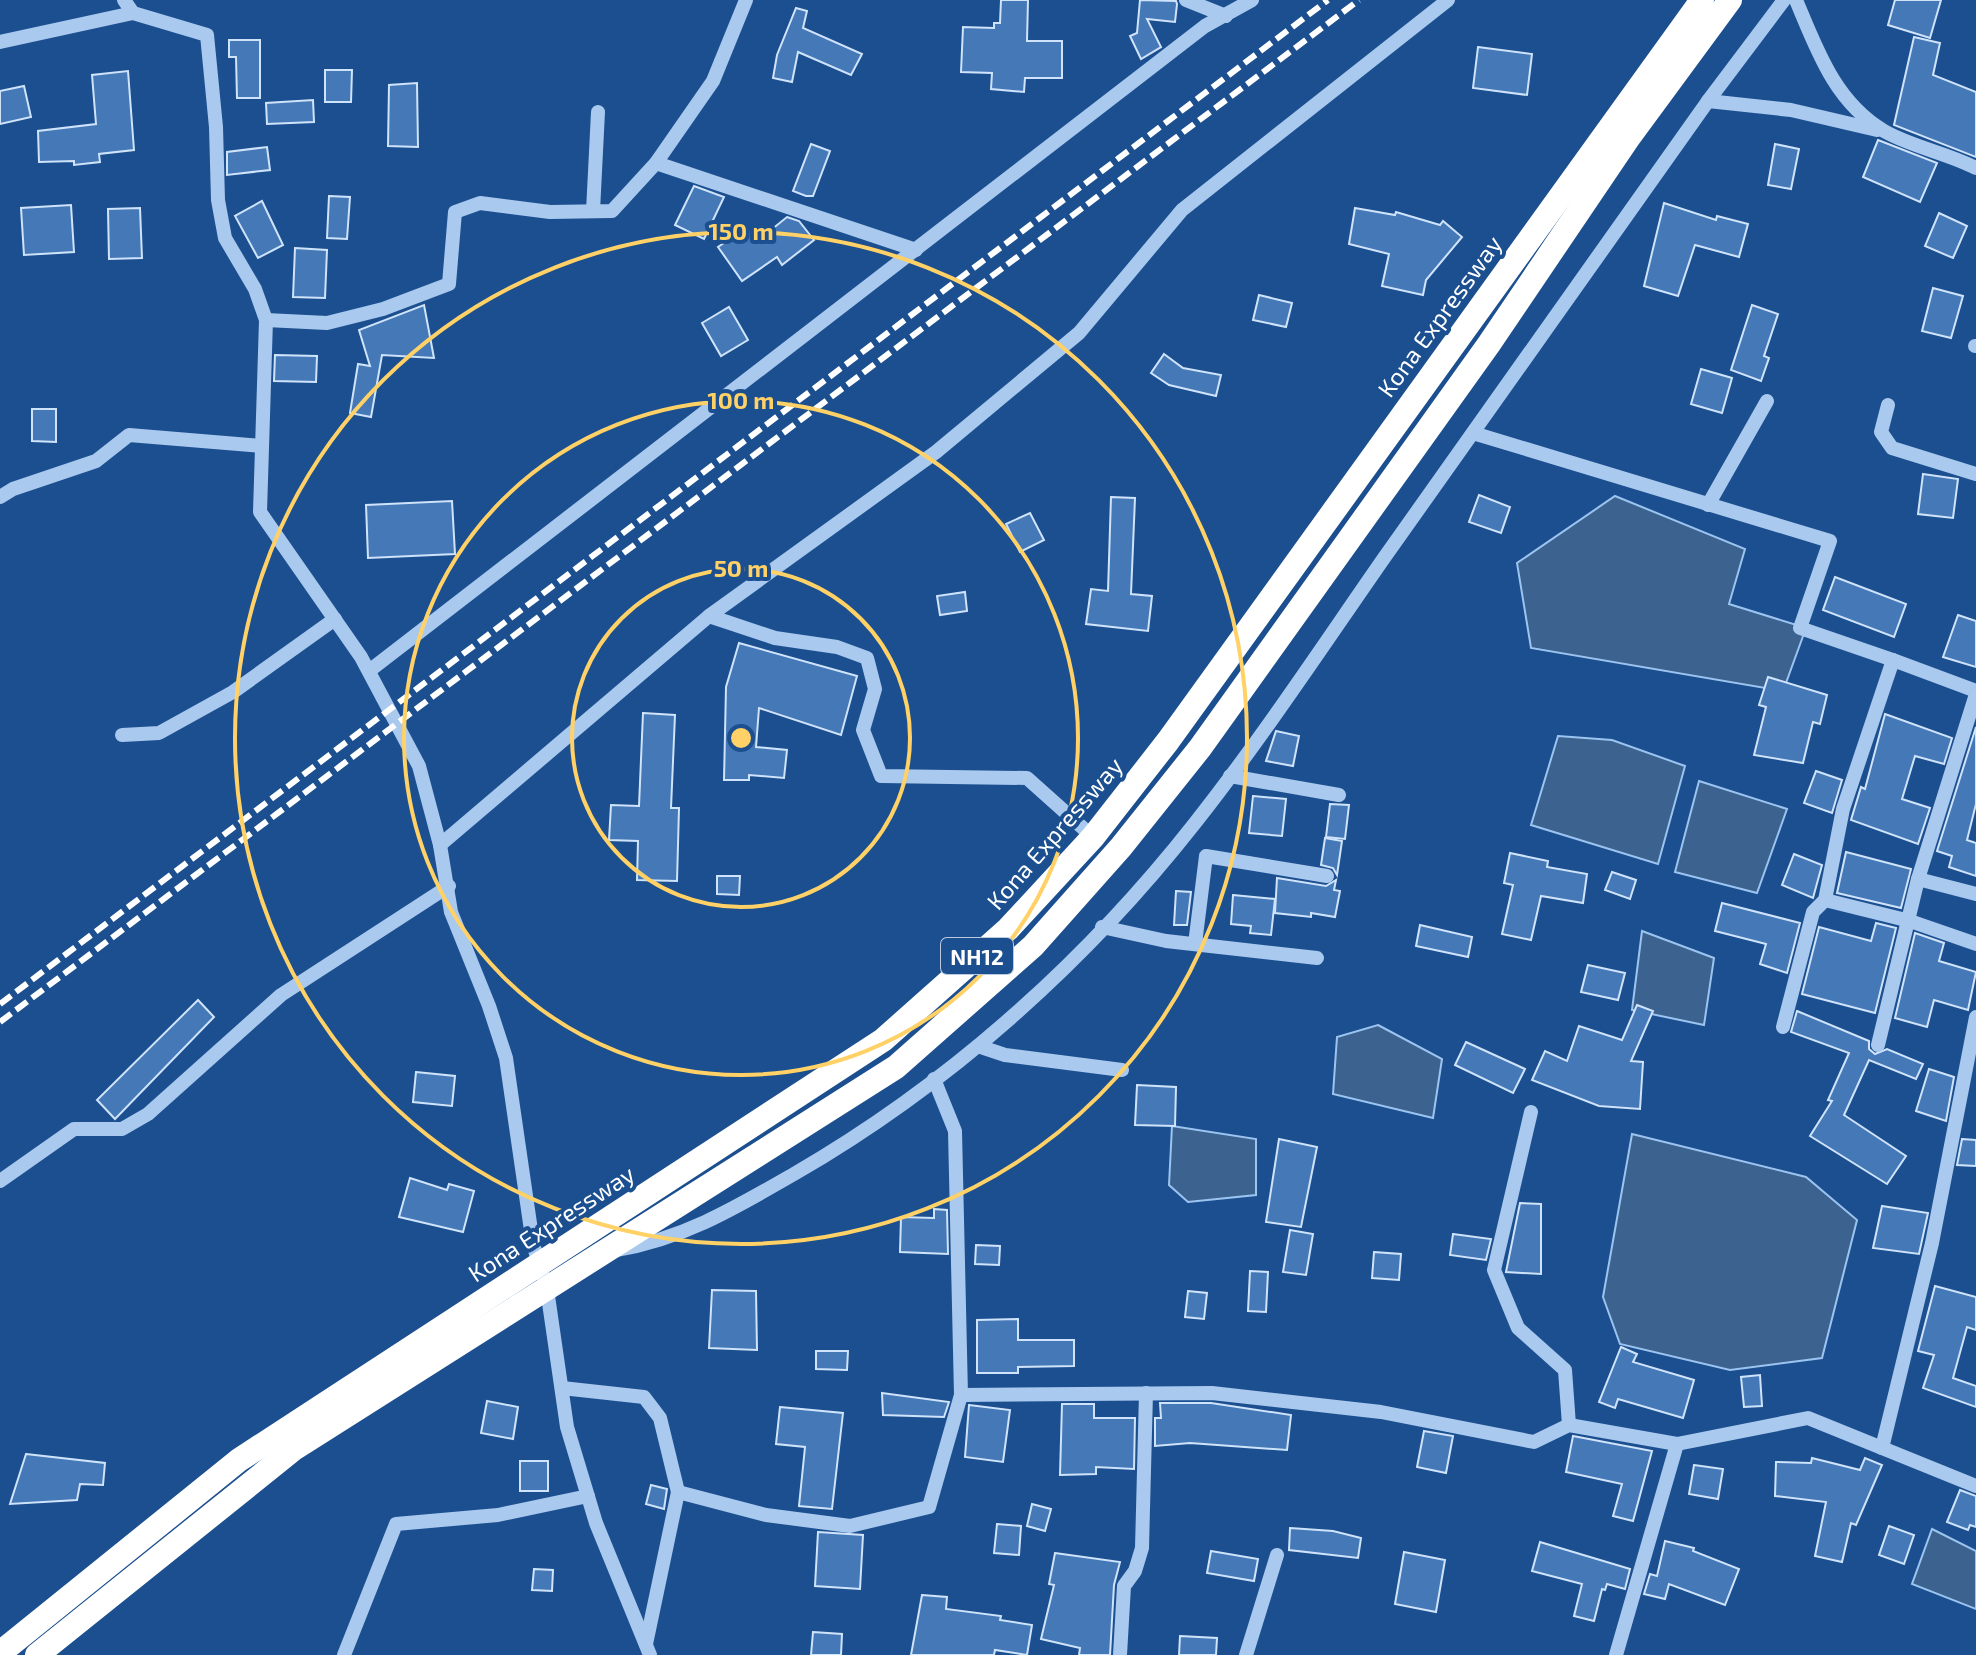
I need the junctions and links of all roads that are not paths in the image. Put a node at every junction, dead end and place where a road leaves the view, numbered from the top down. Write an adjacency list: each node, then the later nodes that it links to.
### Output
1 (124, 0): 10 (street)
2 (746, 0): 16 (street)
3 (1186, 0): 11 (street)
4 (1252, 0): 11 (street)
5 (1448, 0): 28 (street)
6 (1702, 0): 36 (highway, Kona Expressway / NH12)
7 (1730, 0): 56 (highway, NH12)
8 (1784, 0): 13 (street)
9 (1796, 0): 15 (street)
10 (133, 13): 12 (street); 20 (street)
11 (1226, 16): 19 (street)
12 (0, 42)
13 (1708, 101): 15 (street); 23 (street)
14 (598, 112): 18 (street)
15 (1884, 131): 17 (street)
16 (656, 163): 18 (street); 19 (street)
17 (1976, 168)
18 (593, 211): 20 (street)
19 (916, 250): 31 (street)
20 (266, 320): 24 (street)
21 (1767, 401): 27 (street)
22 (1888, 405): 25 (street)
23 (1473, 433): 27 (street); 34 (street)
24 (261, 446): 26 (street); 29 (street)
25 (1976, 474)
26 (0, 497)
27 (1708, 505): 30 (street)
28 (709, 616): 36 (street); 37 (street)
29 (335, 619): 31 (street); 33 (street)
30 (1893, 660): 32 (street); 42 (street)
31 (369, 671): 37 (street)
32 (1976, 693): 39 (street)
33 (122, 735)
34 (1230, 776): 35 (street); 44 (street)
35 (1339, 795)
36 (1093, 837): 57 (highway, Kona Expressway / NH12)
37 (440, 845): 40 (street)
38 (1327, 876): 45 (street)
39 (1918, 879): 41 (street); 43 (street)
40 (449, 886): 55 (street); 57 (street)
41 (1976, 894)
42 (1825, 900): 43 (street); 49 (street)
43 (1910, 921): 46 (street); 50 (street)
44 (1102, 927): 45 (street); 51 (street)
45 (1195, 944): 47 (street)
46 (1976, 944)
47 (1317, 958)
48 (1976, 1017): 64 (street)
49 (1783, 1027)
50 (1878, 1045)
51 (978, 1046): 52 (street); 53 (street)
52 (1122, 1070)
53 (934, 1079): 56 (street); 61 (street)
54 (1531, 1112): 62 (street)
55 (0, 1181)
56 (603, 1253): 58 (highway, NH12)
57 (538, 1266): 58 (street); 70 (highway, Kona Expressway / NH12)
58 (547, 1289): 59 (street); 71 (highway, NH12)
59 (562, 1388): 66 (street); 67 (street)
60 (1146, 1393): 61 (street); 62 (street); 73 (street)
61 (961, 1395): 66 (street)
62 (1569, 1425): 63 (street)
63 (1677, 1444): 64 (street); 75 (street)
64 (1882, 1448): 65 (street)
65 (1976, 1486)
66 (678, 1492): 69 (street)
67 (588, 1496): 69 (street); 72 (street)
68 (1277, 1555): 74 (street)
69 (648, 1650)
70 (0, 1653)
71 (41, 1655)
72 (344, 1655)
73 (1120, 1655)
74 (1246, 1655)
75 (1616, 1655)

